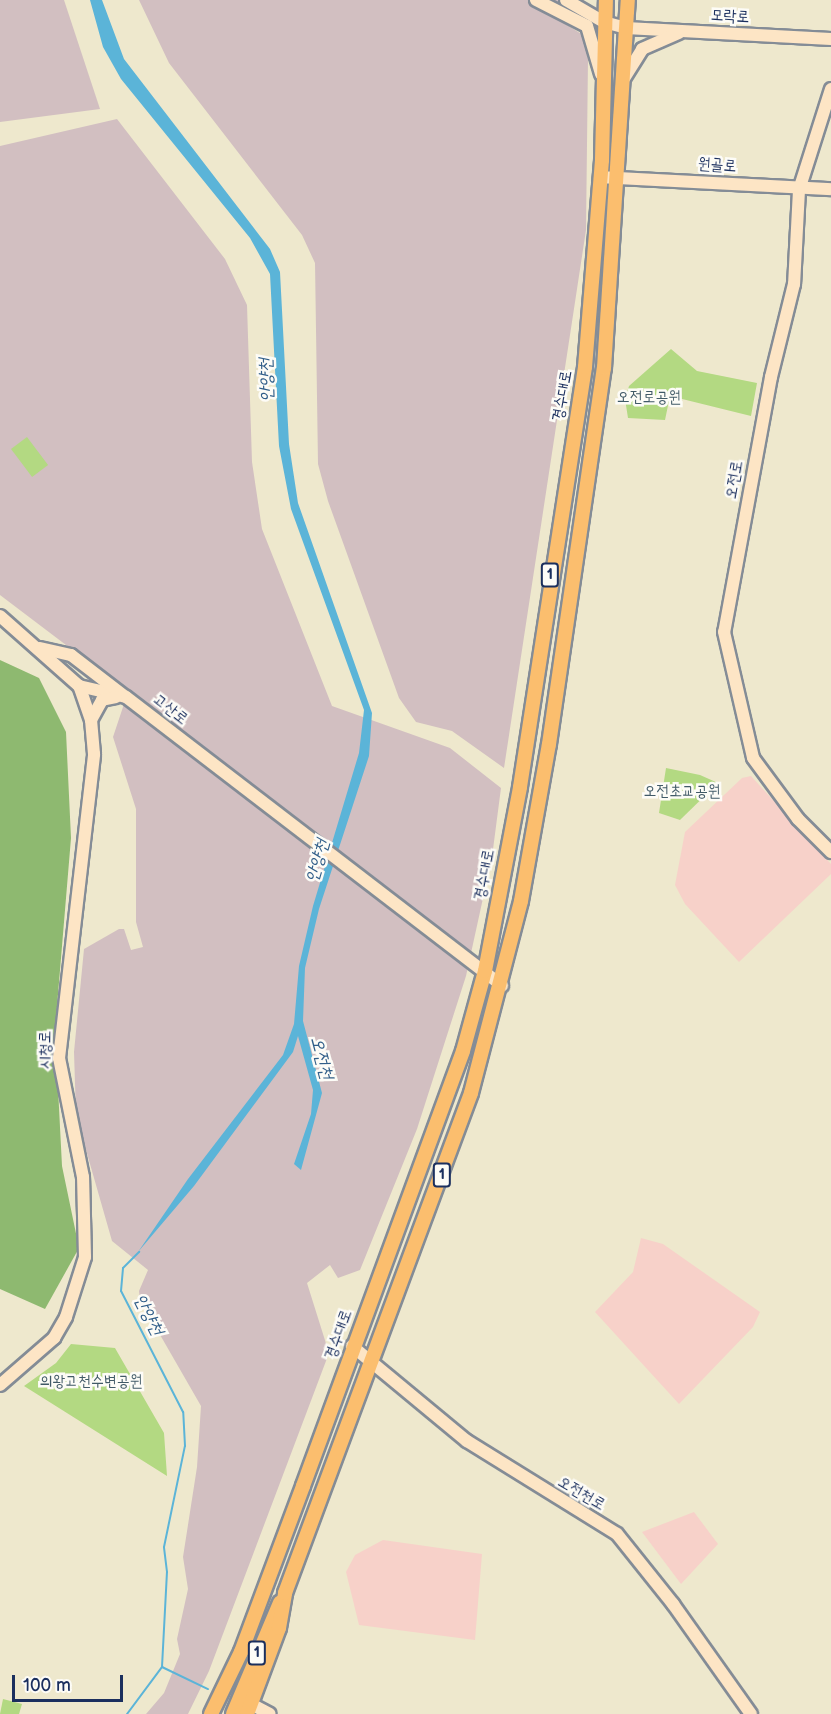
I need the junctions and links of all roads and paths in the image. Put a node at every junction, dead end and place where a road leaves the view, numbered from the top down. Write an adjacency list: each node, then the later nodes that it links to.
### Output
1 (536, 0): 10 (street)
2 (561, 0): 3 (street)
3 (566, 0): 6 (street, 모락로)
4 (606, 0): 6 (main road, 경수대로 / 1)
5 (628, 0): 7 (main road, 1)
6 (604, 22): 7 (street, 모락로); 10 (main road, 경수대로 / 1)
7 (626, 28): 8 (street, 모락로); 11 (main road, 1)
8 (684, 31): 9 (street, 모락로); 11 (street)
9 (831, 39)
10 (602, 77): 13 (main road, 경수대로 / 1)
11 (623, 80): 14 (main road, 1)
12 (831, 88): 16 (street, 오전로)
13 (600, 177): 14 (street, 원골로); 23 (main road, 경수대로 / 1)
14 (617, 178): 16 (street, 원골로); 24 (main road, 1)
15 (831, 189): 16 (street, 원골로)
16 (799, 190): 22 (street, 오전로)
17 (0, 616): 18 (street)
18 (40, 648): 19 (street); 20 (street)
19 (79, 686): 20 (street, 고산로); 21 (street, 시청로)
20 (126, 697): 21 (street); 23 (street, 고산로)
21 (91, 720): 27 (street, 시청로)
22 (831, 852)
23 (484, 971): 24 (street); 25 (main road, 경수대로 / 1)
24 (502, 985): 26 (main road, 1)
25 (352, 1346): 26 (street, 오전천로); 29 (main road, 경수대로 / 1)
26 (370, 1362): 28 (main road, 1); 35 (street, 오전천로)
27 (0, 1385)
28 (285, 1593): 30 (main road, 1); 33 (main road, 1)
29 (241, 1652): 31 (main road, 경수대로 / 1); 32 (main road, 1)
30 (249, 1709): 34 (street)
31 (211, 1714)
32 (223, 1714)
33 (233, 1714)
34 (270, 1714)
35 (752, 1714)

